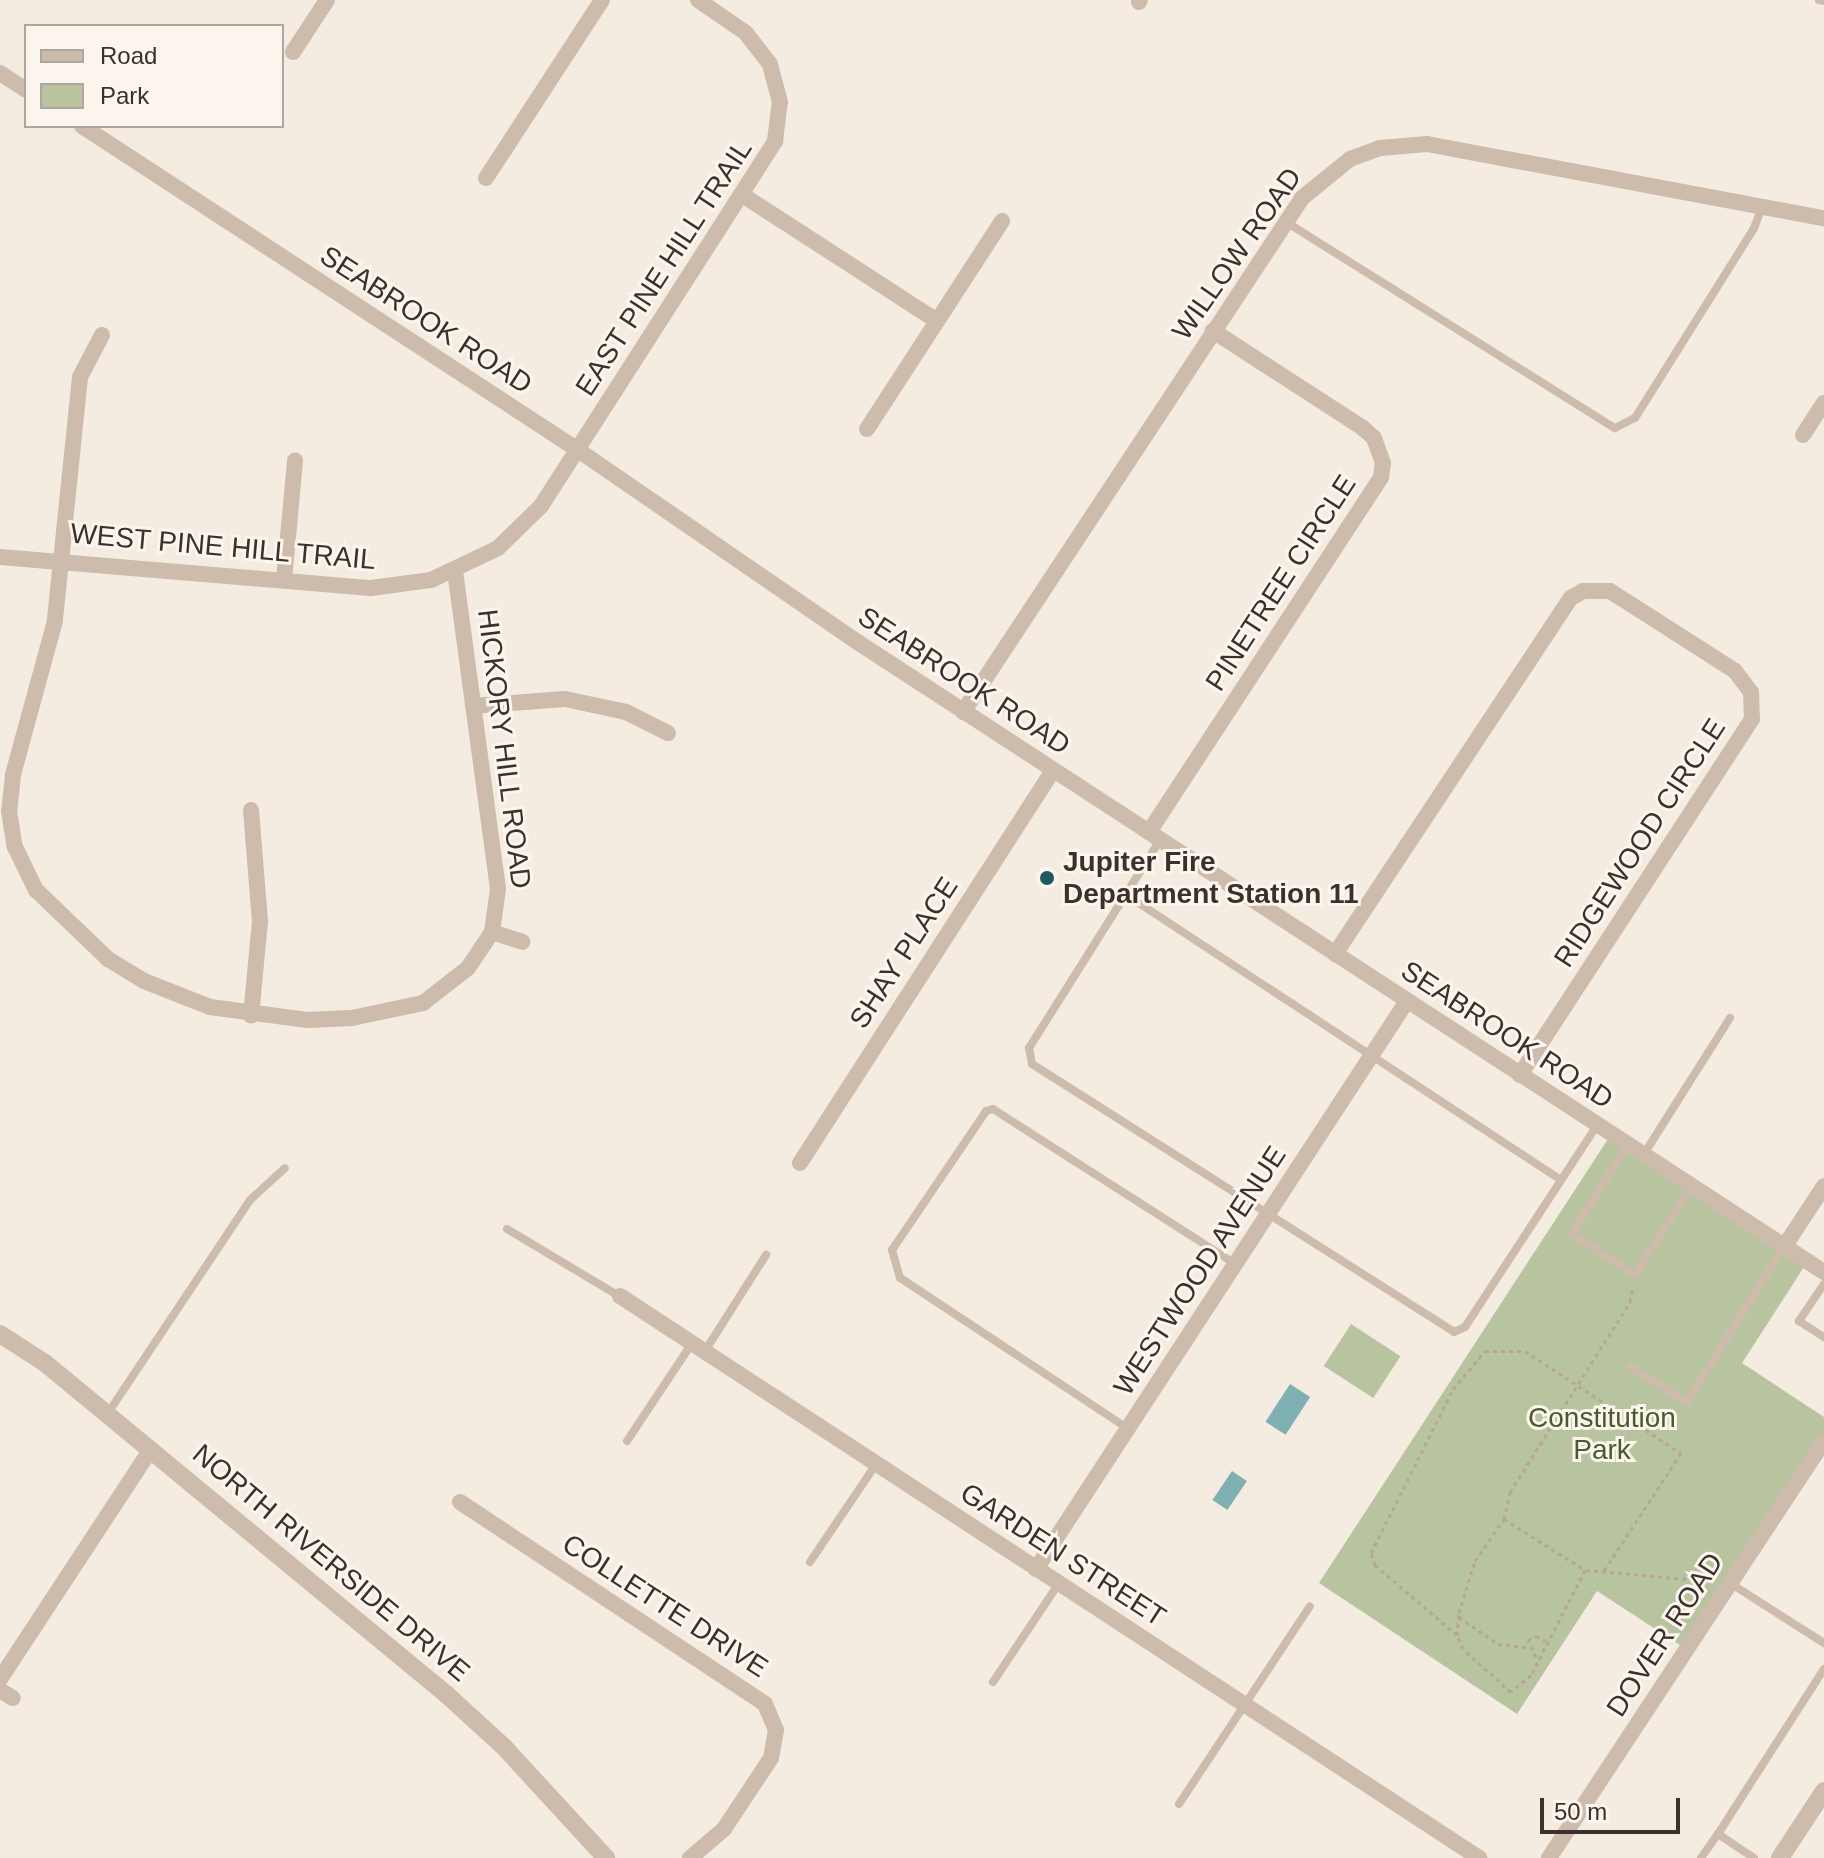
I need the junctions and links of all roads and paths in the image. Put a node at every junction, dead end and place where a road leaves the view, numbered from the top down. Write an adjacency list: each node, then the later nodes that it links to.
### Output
1 (327, 0): 4 (street)
2 (602, 0): 8 (street)
3 (698, 0): 9 (street, EAST PINE HILL TRAIL)
4 (293, 52)
5 (0, 73): 6 (street)
6 (24, 89)
7 (85, 128): 20 (street, SEABROOK ROAD)
8 (486, 178)
9 (744, 196): 14 (street); 20 (street, EAST PINE HILL TRAIL)
10 (1762, 207): 11 (street, WILLOW ROAD); 13 (street, WILLOW ROAD); 13 (lane)
11 (1824, 218)
12 (1002, 221): 14 (street)
13 (1286, 222): 15 (street, WILLOW ROAD)
14 (937, 321): 18 (street)
15 (1213, 331): 27 (street, WILLOW ROAD); 32 (street, PINETREE CIRCLE)
16 (102, 335): 23 (street, HICKORY HILL ROAD)
17 (1824, 403): 19 (street)
18 (867, 429)
19 (1803, 435)
20 (578, 450): 24 (street, WEST PINE HILL TRAIL); 27 (street, SEABROOK ROAD)
21 (295, 461): 25 (street)
22 (0, 557): 23 (street, WEST PINE HILL TRAIL)
23 (63, 558): 25 (street, WEST PINE HILL TRAIL); 31 (street, HICKORY HILL ROAD)
24 (455, 572): 25 (street, WEST PINE HILL TRAIL); 26 (street, HICKORY HILL ROAD)
25 (284, 580)
26 (473, 706): 28 (street); 34 (street, HICKORY HILL ROAD)
27 (963, 712): 29 (street, SEABROOK ROAD)
28 (668, 733)
29 (1053, 770): 32 (street, SEABROOK ROAD); 45 (street, SHAY PLACE)
30 (251, 810): 38 (street)
31 (5, 811): 38 (street, HICKORY HILL ROAD)
32 (1154, 836): 33 (lane); 36 (street, SEABROOK ROAD)
33 (1125, 894): 40 (lane); 50 (lane)
34 (492, 932): 35 (street); 38 (street, HICKORY HILL ROAD)
35 (522, 942)
36 (1335, 954): 37 (street, SEABROOK ROAD); 41 (street, RIDGEWOOD CIRCLE)
37 (1407, 1001): 40 (street, WESTWOOD AVENUE); 41 (street, SEABROOK ROAD)
38 (251, 1016)
39 (1730, 1018): 44 (lane)
40 (1371, 1057): 47 (lane); 50 (street, WESTWOOD AVENUE)
41 (1520, 1075): 42 (street, SEABROOK ROAD)
42 (1597, 1125): 43 (street, SEABROOK ROAD); 47 (lane)
43 (1628, 1145): 44 (street, SEABROOK ROAD); 56 (lane)
44 (1644, 1155): 48 (street, SEABROOK ROAD)
45 (800, 1163)
46 (285, 1168): 64 (lane)
47 (1561, 1180): 50 (lane)
48 (1692, 1186): 52 (street, SEABROOK ROAD); 56 (lane)
49 (1824, 1186): 52 (street)
50 (1269, 1213): 54 (street, WESTWOOD AVENUE)
51 (507, 1229): 58 (lane)
52 (1784, 1247): 55 (street, SEABROOK ROAD); 62 (lane)
53 (766, 1255): 61 (lane)
54 (1236, 1264): 65 (street, WESTWOOD AVENUE); 65 (lane)
55 (1824, 1272)
56 (1635, 1275): 63 (path)
57 (1824, 1284): 60 (lane)
58 (620, 1296): 61 (street, GARDEN STREET)
59 (0, 1334): 64 (street, NORTH RIVERSIDE DRIVE)
60 (1824, 1337)
61 (698, 1348): 66 (lane); 69 (street, GARDEN STREET)
62 (1630, 1366)
63 (1578, 1382): 71 (path); 75 (path); 80 (path)
64 (107, 1414): 68 (street, NORTH RIVERSIDE DRIVE)
65 (1128, 1429): 73 (street, WESTWOOD AVENUE)
66 (627, 1441)
67 (1824, 1441): 77 (street, DOVER ROAD)
68 (151, 1449): 86 (street); 92 (street, NORTH RIVERSIDE DRIVE)
69 (876, 1464): 72 (lane); 73 (street, GARDEN STREET)
70 (460, 1502): 93 (street, COLLETTE DRIVE)
71 (1504, 1519): 74 (path); 79 (path)
72 (810, 1562)
73 (1036, 1569): 76 (street, GARDEN STREET)
74 (1585, 1570): 75 (path); 81 (path)
75 (1603, 1572): 77 (path)
76 (1059, 1583): 87 (lane); 88 (street, GARDEN STREET)
77 (1730, 1583): 82 (lane); 95 (street, DOVER ROAD)
78 (1310, 1606): 88 (lane)
79 (1459, 1617): 80 (path); 83 (path)
80 (1457, 1635): 84 (path)
81 (1546, 1641): 83 (path); 84 (path)
82 (1824, 1643)
83 (1528, 1647): 84 (path)
84 (1536, 1657)
85 (1824, 1669): 91 (lane)
86 (0, 1679)
87 (993, 1682)
88 (1246, 1706): 90 (lane); 94 (street, GARDEN STREET)
89 (1824, 1791): 98 (street)
90 (1179, 1804)
91 (1718, 1834): 96 (lane); 97 (lane)
92 (606, 1858)
93 (690, 1858)
94 (1479, 1858)
95 (1549, 1858)
96 (1701, 1858)
97 (1754, 1858)
98 (1780, 1858)

